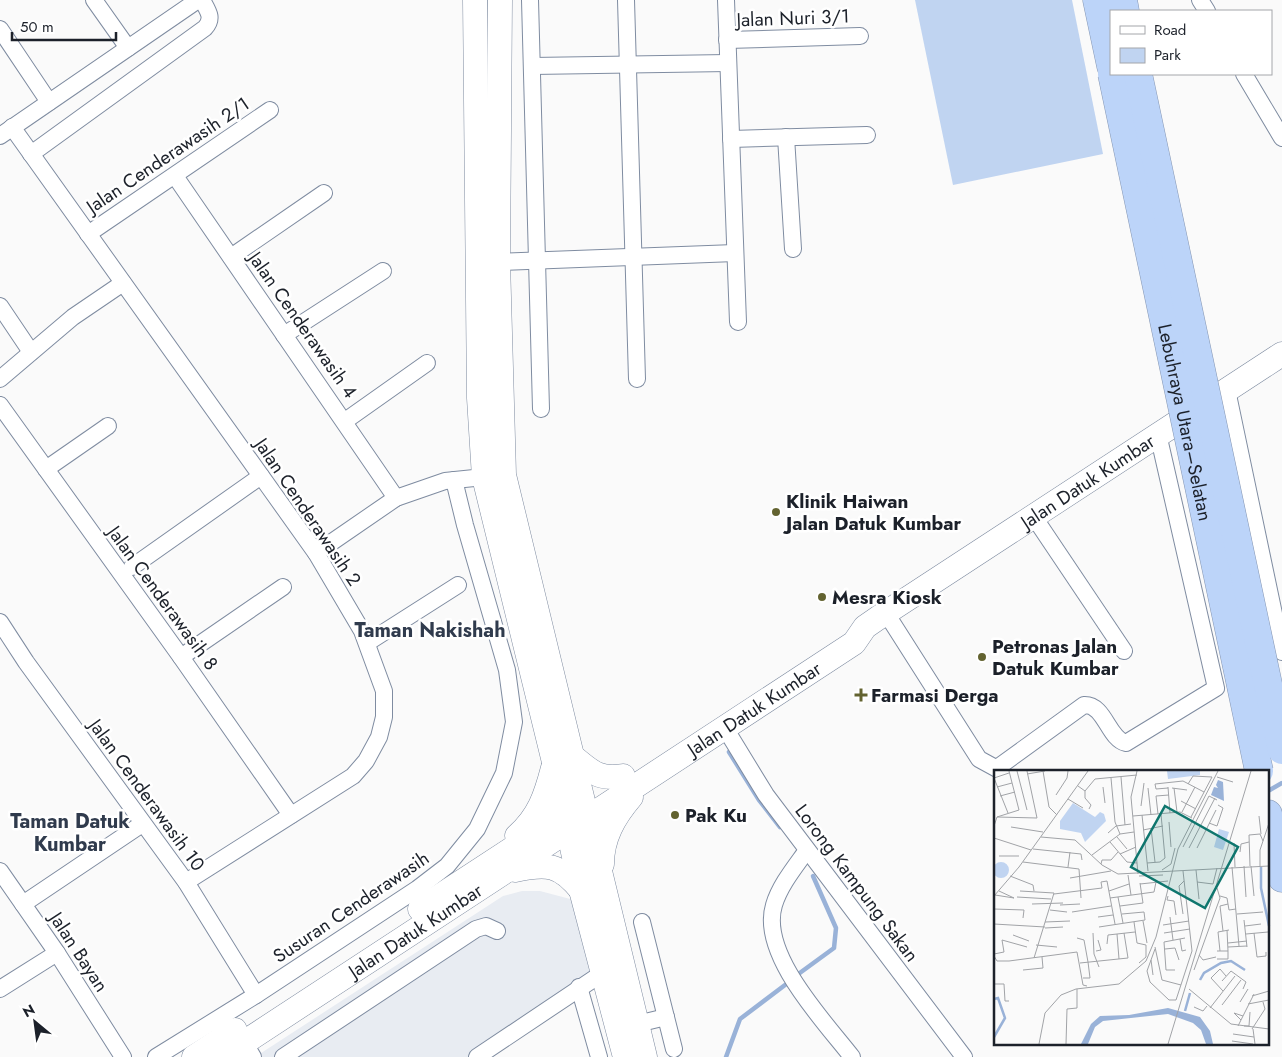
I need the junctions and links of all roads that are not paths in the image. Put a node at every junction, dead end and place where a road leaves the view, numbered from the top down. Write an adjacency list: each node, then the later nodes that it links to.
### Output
1 (94, 0): 13 (street)
2 (198, 0): 13 (street)
3 (202, 0): 28 (street)
4 (475, 0): 56 (main road)
5 (500, 0): 37 (main road)
6 (530, 0): 17 (street)
7 (626, 0): 16 (street)
8 (726, 0): 12 (street)
9 (1097, 0): 14 (highway)
10 (0, 29): 21 (street)
11 (860, 36): 12 (street, Jalan Nuri 3/1)
12 (727, 40): 15 (street)
13 (128, 48): 21 (street)
14 (1110, 61)
15 (728, 63): 16 (street); 27 (street)
16 (628, 64): 17 (street); 35 (street)
17 (532, 66): 36 (street)
18 (1112, 75): 75 (highway, Lebuhraya Utara–Selatan, bridge)
19 (1138, 75): 72 (highway, Lebuhraya Utara–Selatan, bridge)
20 (1245, 75): 26 (street)
21 (49, 102): 23 (street)
22 (270, 110): 29 (street, Jalan Cenderawasih 2/1)
23 (6, 132): 28 (street, Jalan Cenderawasih 2)
24 (867, 135): 25 (street)
25 (786, 137): 27 (street); 32 (street)
26 (1282, 138)
27 (731, 140): 33 (street)
28 (31, 154): 31 (street, Jalan Cenderawasih 2)
29 (175, 176): 31 (street, Jalan Cenderawasih 2/1); 34 (street, Jalan Cenderawasih 4)
30 (324, 193): 34 (street)
31 (88, 234): 39 (street, Jalan Cenderawasih 2)
32 (793, 249)
33 (735, 253): 35 (street); 41 (street)
34 (231, 257): 42 (street, Jalan Cenderawasih 4)
35 (633, 257): 36 (street); 47 (street)
36 (537, 260): 37 (street); 50 (street)
37 (498, 262): 73 (main road)
38 (383, 271): 42 (street)
39 (123, 283): 43 (street); 55 (street, Jalan Cenderawasih 2)
40 (0, 306): 43 (street)
41 (738, 322)
42 (284, 335): 51 (street, Jalan Cenderawasih 4)
43 (31, 352): 46 (street)
44 (1282, 354): 48 (main road, Jalan Datuk Kumbar)
45 (426, 363): 51 (street)
46 (0, 379)
47 (637, 379)
48 (1227, 390): 53 (main road, Jalan Datuk Kumbar); 69 (street)
49 (0, 405): 54 (street, Jalan Cenderawasih 8)
50 (541, 409)
51 (345, 421): 58 (street, Jalan Cenderawasih 4)
52 (108, 426): 54 (street)
53 (1158, 434): 59 (main road, Jalan Datuk Kumbar); 74 (street)
54 (46, 469): 70 (street, Jalan Cenderawasih 8)
55 (261, 476): 60 (street, Jalan Cenderawasih 2); 61 (street)
56 (484, 477): 57 (street); 73 (main road)
57 (454, 480): 58 (street); 95 (street, Susuran Cenderawasih)
58 (396, 498): 60 (street)
59 (1034, 517): 64 (main road, Jalan Datuk Kumbar); 68 (street)
60 (316, 553): 67 (street, Jalan Cenderawasih 2)
61 (132, 567)
62 (458, 585): 67 (street)
63 (283, 587): 70 (street)
64 (886, 613): 66 (main road, Jalan Datuk Kumbar); 74 (street)
65 (0, 622): 80 (street, Jalan Cenderawasih 10)
66 (856, 628): 71 (main road, Jalan Datuk Kumbar); 76 (main road, Jalan Datuk Kumbar)
67 (367, 643): 77 (street, Jalan Cenderawasih 2)
68 (1124, 650)
69 (1282, 652)
70 (181, 657): 77 (street, Jalan Cenderawasih 8)
71 (725, 728): 76 (main road, Jalan Datuk Kumbar); 81 (street, Lorong Kampung Sakan)
72 (1282, 750)
73 (563, 759): 76 (main road); 78 (main road); 82 (main road)
74 (999, 769)
75 (1259, 770)
76 (634, 779): 78 (main road, Jalan Datuk Kumbar); 86 (main road)
77 (291, 815): 85 (street, Jalan Cenderawasih 2)
78 (576, 817): 82 (main road, Jalan Datuk Kumbar); 86 (main road); 87 (main road)
79 (1270, 821): 84 (highway)
80 (142, 824): 85 (street, Jalan Cenderawasih 10); 88 (street)
81 (807, 850): 109 (street); 110 (street, Lorong Kampung Sakan)
82 (497, 869): 87 (main road); 98 (main road, Jalan Datuk Kumbar); 102 (main road, Jalan Datuk Kumbar)
83 (0, 871): 88 (street, Jalan Bayan)
84 (1282, 878)
85 (186, 882): 95 (street, Jalan Cenderawasih 10)
86 (604, 884): 97 (main road)
87 (581, 890): 92 (main road)
88 (23, 904): 91 (street, Jalan Bayan)
89 (642, 922): 96 (street)
90 (497, 931): 104 (street)
91 (57, 953): 94 (street); 100 (street, Jalan Bayan)
92 (604, 972): 93 (street); 107 (main road)
93 (579, 987): 105 (street); 106 (street)
94 (0, 989)
95 (256, 995): 101 (street, Susuran Cenderawasih)
96 (666, 1017): 97 (street); 99 (street)
97 (637, 1024): 108 (main road)
98 (249, 1049): 103 (main road, Jalan Datuk Kumbar)
99 (674, 1049)
100 (123, 1057)
101 (156, 1057)
102 (194, 1057)
103 (222, 1057)
104 (283, 1057)
105 (477, 1057)
106 (599, 1057)
107 (625, 1057)
108 (645, 1057)
109 (852, 1057)
110 (964, 1057)

